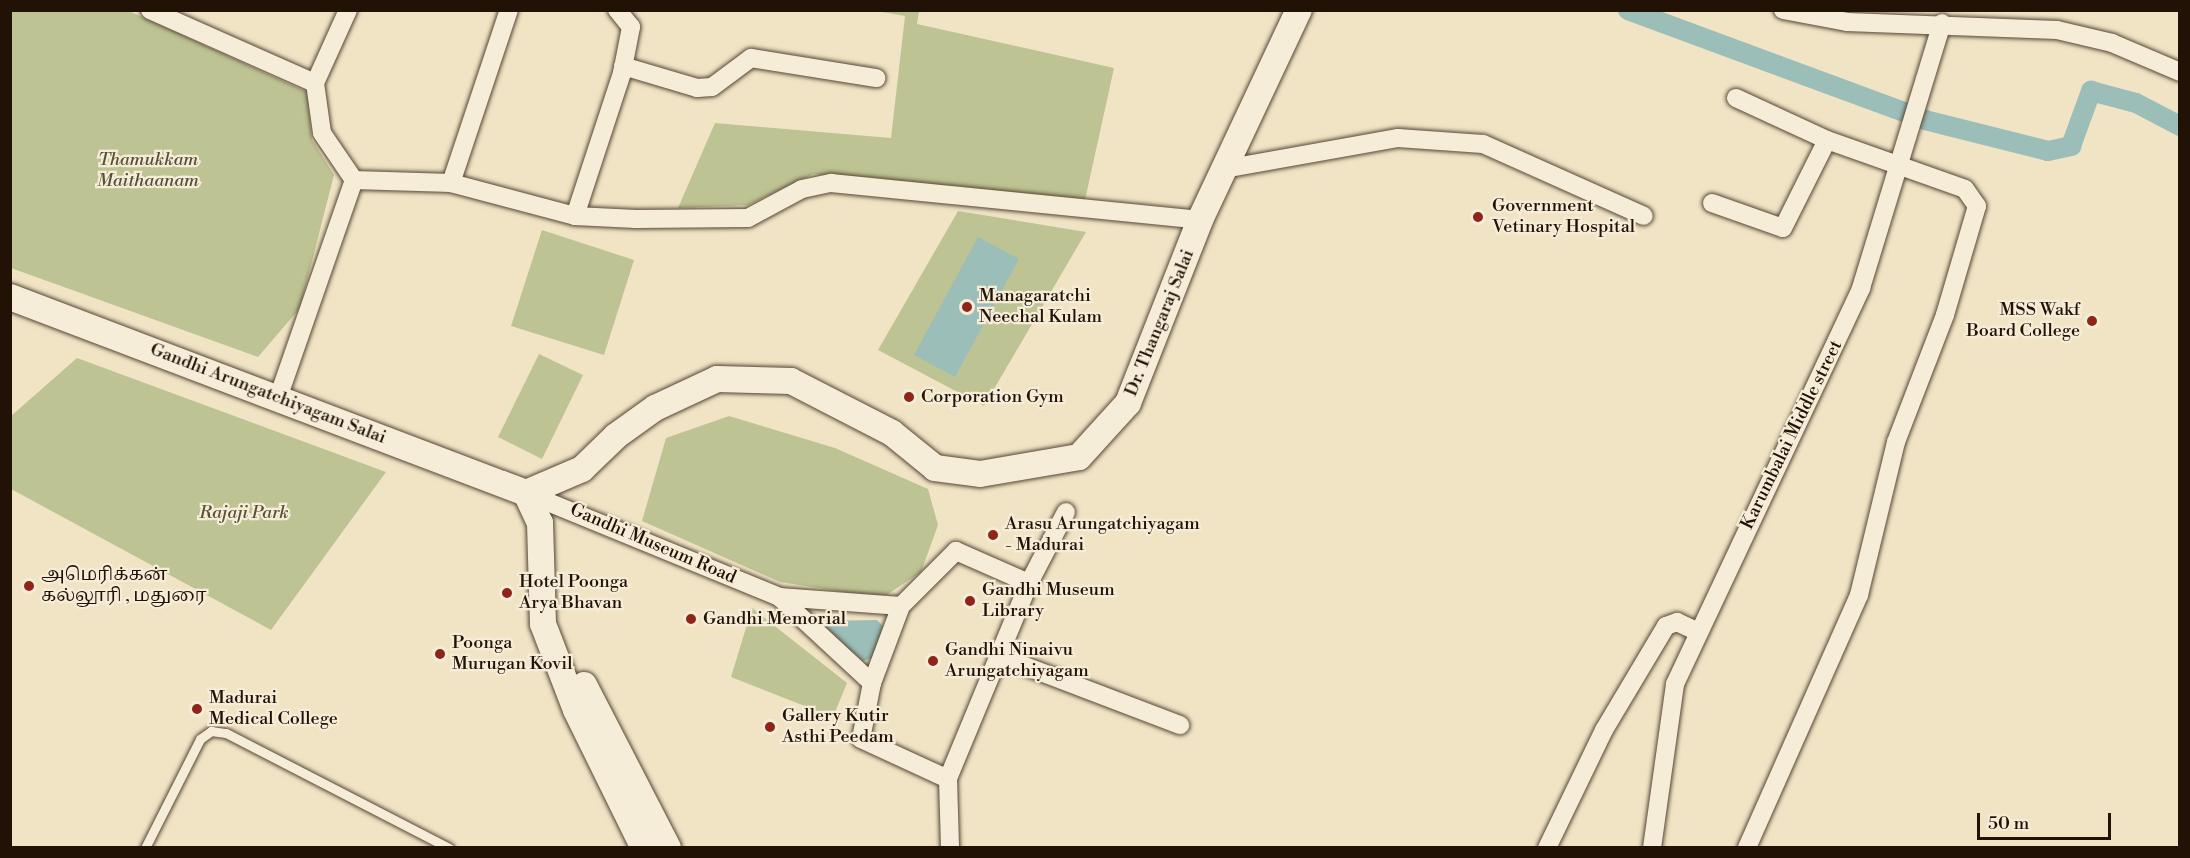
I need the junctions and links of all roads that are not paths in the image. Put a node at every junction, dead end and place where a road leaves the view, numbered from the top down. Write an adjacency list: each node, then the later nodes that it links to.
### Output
1 (150, 10): 12 (street)
2 (348, 10): 12 (street)
3 (509, 10): 18 (street)
4 (617, 10): 9 (street)
5 (1299, 10): 16 (street, Dr. Thangaraj Salai)
6 (1783, 10): 7 (street)
7 (1806, 14): 8 (street)
8 (1949, 19): 10 (street); 15 (street, Karumbalai Middle street)
9 (623, 66): 11 (street); 20 (street)
10 (2180, 72)
11 (876, 78)
12 (315, 83): 17 (street)
13 (1737, 98): 14 (street)
14 (1827, 140): 15 (street); 19 (street)
15 (1897, 164): 31 (street, Karumbalai Middle street); 43 (street)
16 (1224, 169): 21 (street); 22 (street, Dr. Thangaraj Salai)
17 (354, 180): 18 (street); 24 (street)
18 (451, 183): 20 (street)
19 (1712, 203)
20 (574, 216): 22 (street)
21 (1644, 216)
22 (1200, 220): 25 (street, Dr. Thangaraj Salai)
23 (10, 297): 24 (street, Gandhi Arungatchiyagam Salai)
24 (278, 398): 25 (street, Gandhi Arungatchiyagam Salai)
25 (525, 493): 28 (street); 29 (street, Gandhi Museum Road)
26 (1066, 512): 27 (street)
27 (1029, 583): 30 (street); 32 (street)
28 (544, 591): 38 (street); 39 (street)
29 (779, 597): 30 (street, Gandhi Museum Road); 33 (street, Gandhi Museum Road)
30 (901, 606): 33 (street)
31 (1698, 632): 41 (street); 42 (street, Karumbalai Middle street)
32 (999, 656): 34 (street); 35 (street)
33 (872, 683): 35 (street)
34 (1180, 725)
35 (948, 779): 40 (street)
36 (145, 848): 37 (lane)
37 (449, 848)
38 (644, 848)
39 (668, 848)
40 (950, 848)
41 (1547, 848)
42 (1652, 848)
43 (1747, 848)

